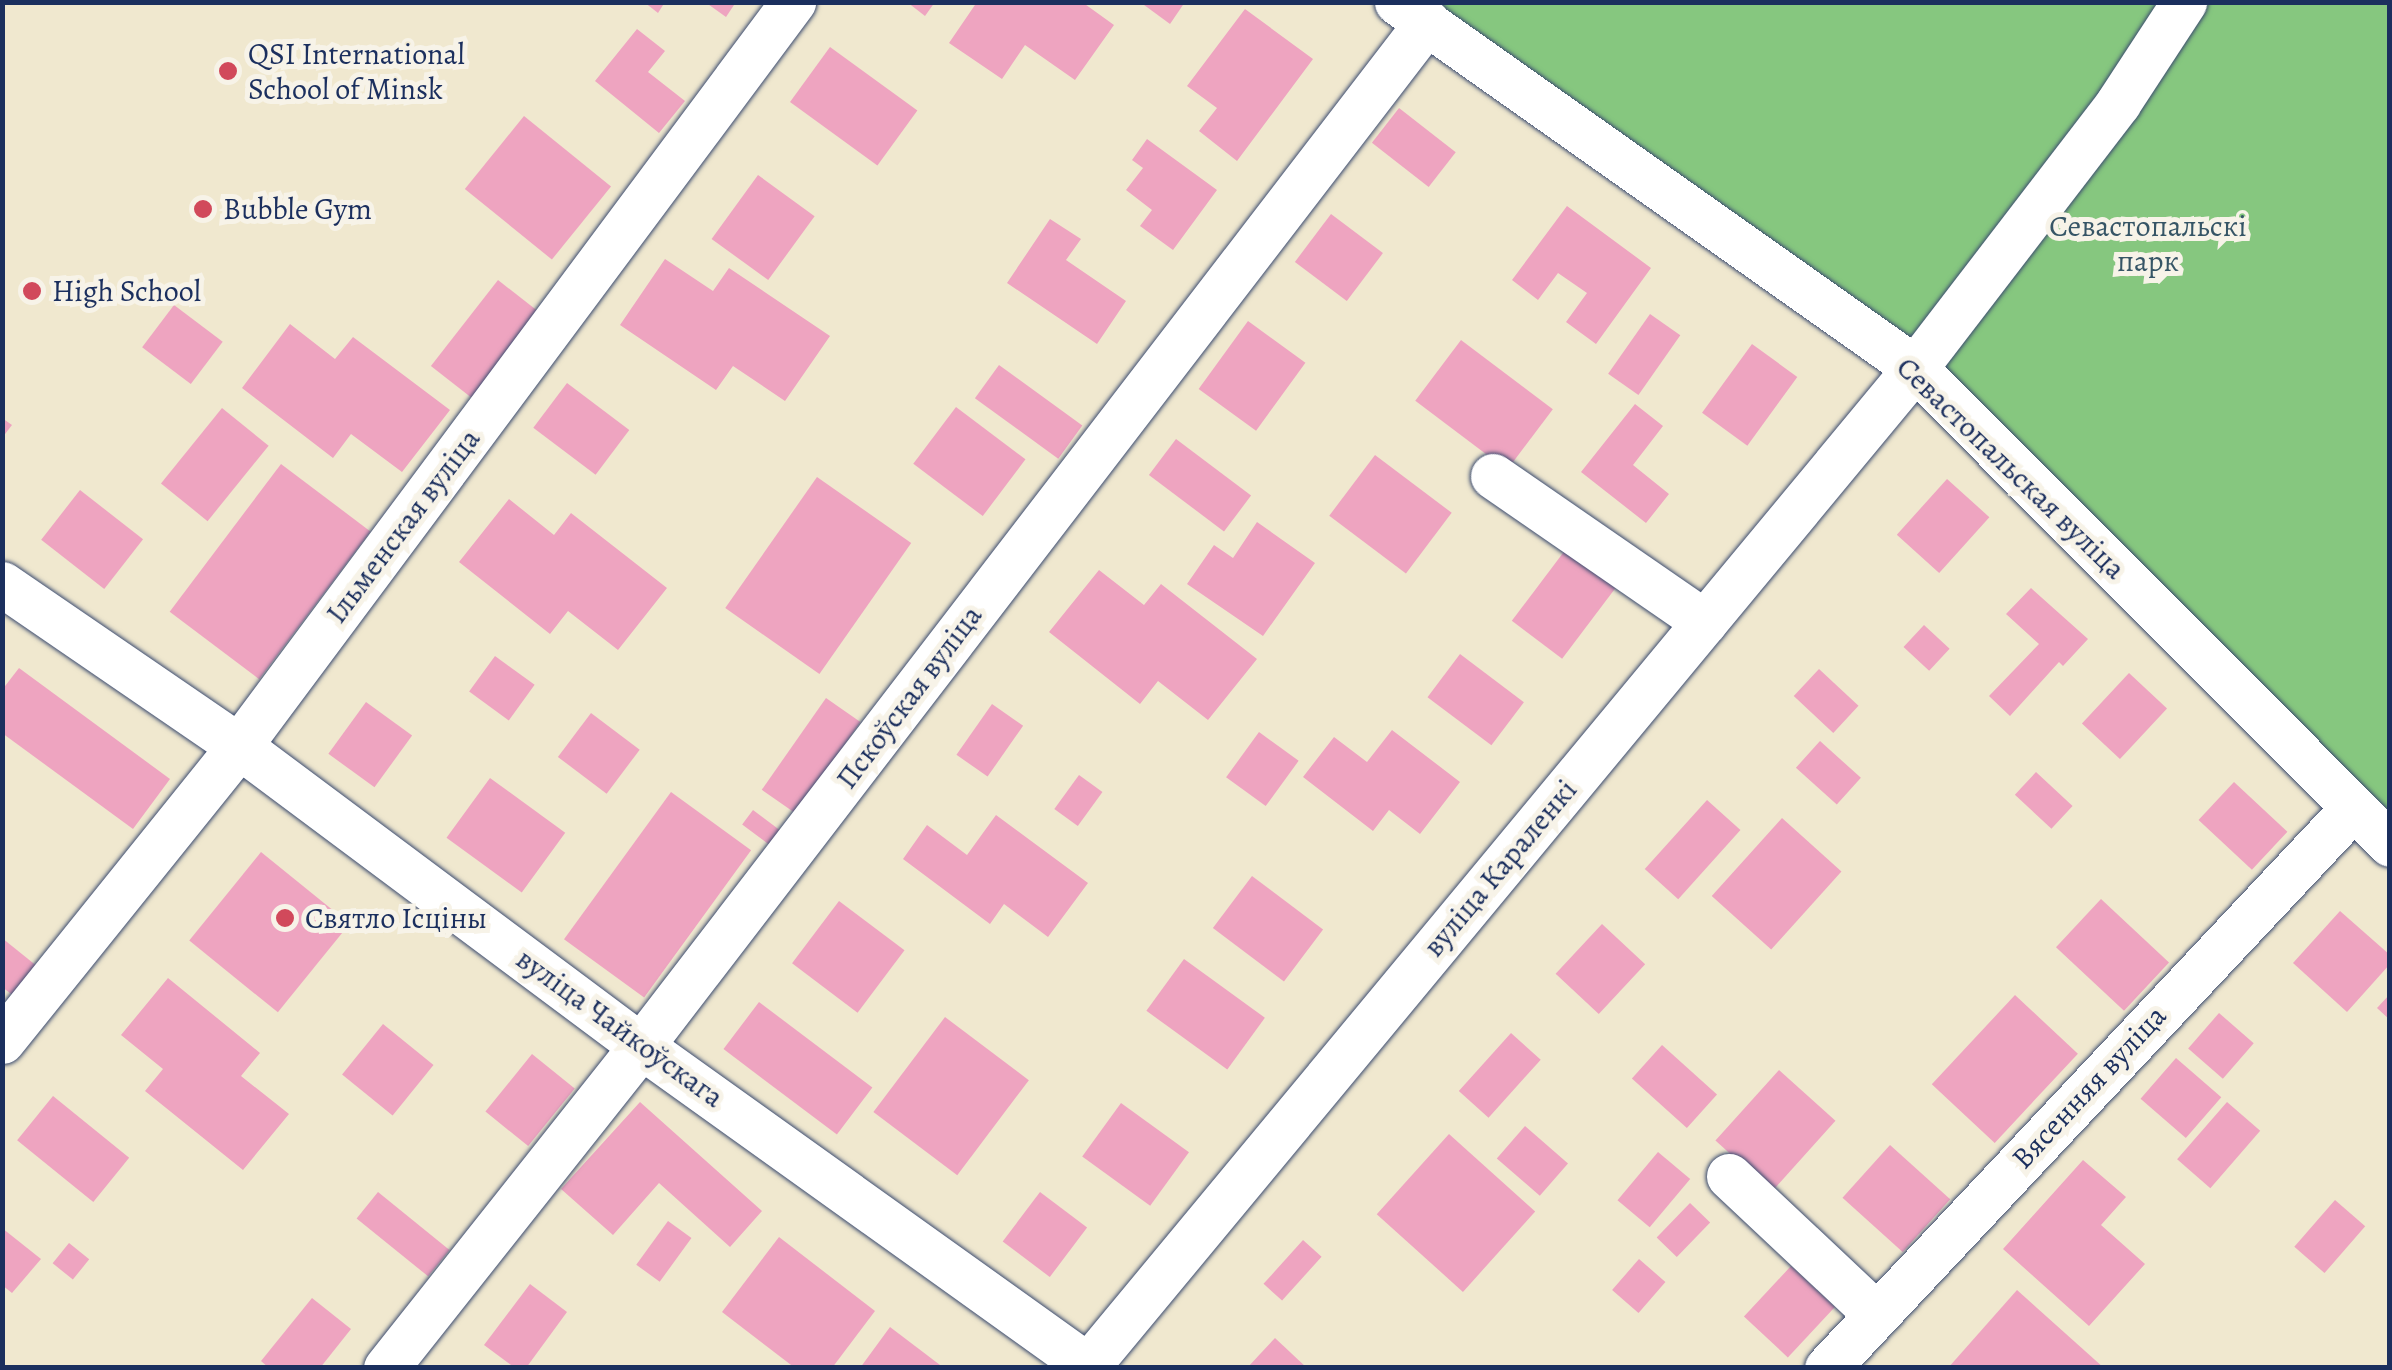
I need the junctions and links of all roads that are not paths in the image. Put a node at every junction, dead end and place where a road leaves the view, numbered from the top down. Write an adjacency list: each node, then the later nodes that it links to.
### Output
1 (793, 2): 8 (street, Ільменская вуліца)
2 (2184, 2): 4 (street, вуліца Караленкі)
3 (1412, 12): 4 (street, Севастопальская вуліца); 12 (street, Пскоўская вуліца)
4 (1915, 368): 7 (street, вуліца Караленкі); 9 (street, Севастопальская вуліца)
5 (1493, 476): 7 (street)
6 (2, 584): 8 (street, вуліца Чайкоўскага)
7 (1704, 622): 15 (street, вуліца Караленкі)
8 (239, 746): 11 (street, Ільменская вуліца); 12 (street, вуліца Чайкоўскага)
9 (2352, 808): 10 (street, Севастопальская вуліца); 14 (street, Вясенняя вуліца)
10 (2390, 844)
11 (2, 1041)
12 (641, 1046): 15 (street, вуліца Чайкоўскага); 16 (street, Пскоўская вуліца)
13 (1729, 1176): 14 (street)
14 (1876, 1314): 17 (street, Вясенняя вуліца)
15 (1088, 1366)
16 (386, 1368)
17 (1827, 1368)

